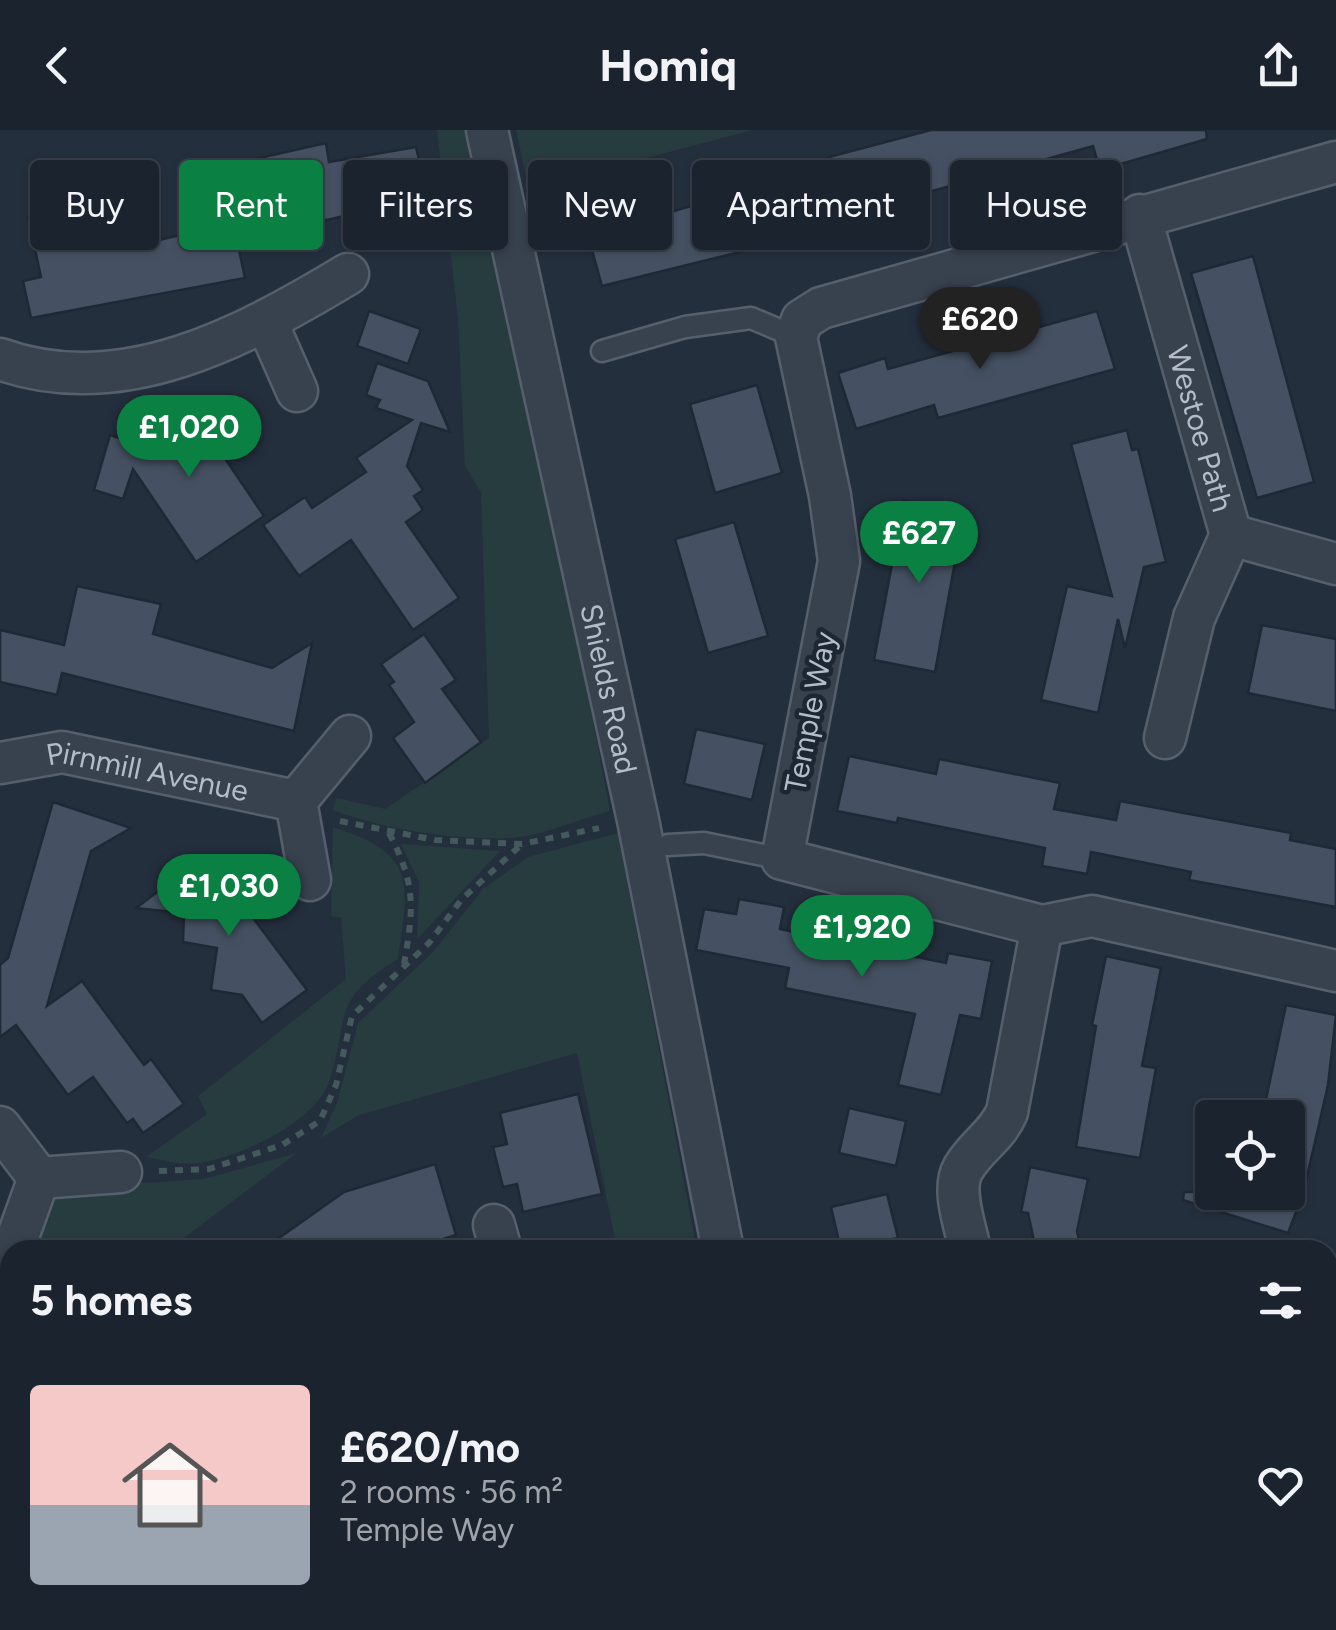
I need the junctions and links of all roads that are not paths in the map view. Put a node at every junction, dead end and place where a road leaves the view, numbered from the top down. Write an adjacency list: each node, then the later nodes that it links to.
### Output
1 (487, 130): 16 (street, Shields Road)
2 (1336, 162): 3 (street)
3 (1140, 216): 6 (street); 10 (street, Westoe Path)
4 (348, 274): 5 (street)
5 (267, 323): 8 (street); 9 (street)
6 (796, 337): 7 (lane); 17 (street, Temple Way)
7 (602, 351)
8 (0, 359)
9 (297, 391)
10 (1230, 535): 11 (street, Westoe Path); 13 (street)
11 (1336, 564)
12 (350, 736): 15 (street)
13 (1165, 738)
14 (0, 762): 15 (street, Pirnmill Avenue)
15 (298, 807): 18 (street)
16 (653, 833): 17 (lane); 25 (street, Shields Road)
17 (782, 858): 19 (street)
18 (310, 880)
19 (1042, 926): 20 (street); 26 (street)
20 (1336, 971)
21 (0, 1128): 23 (street)
22 (121, 1172): 23 (street)
23 (38, 1178): 24 (street)
24 (16, 1240)
25 (722, 1240)
26 (968, 1240)

